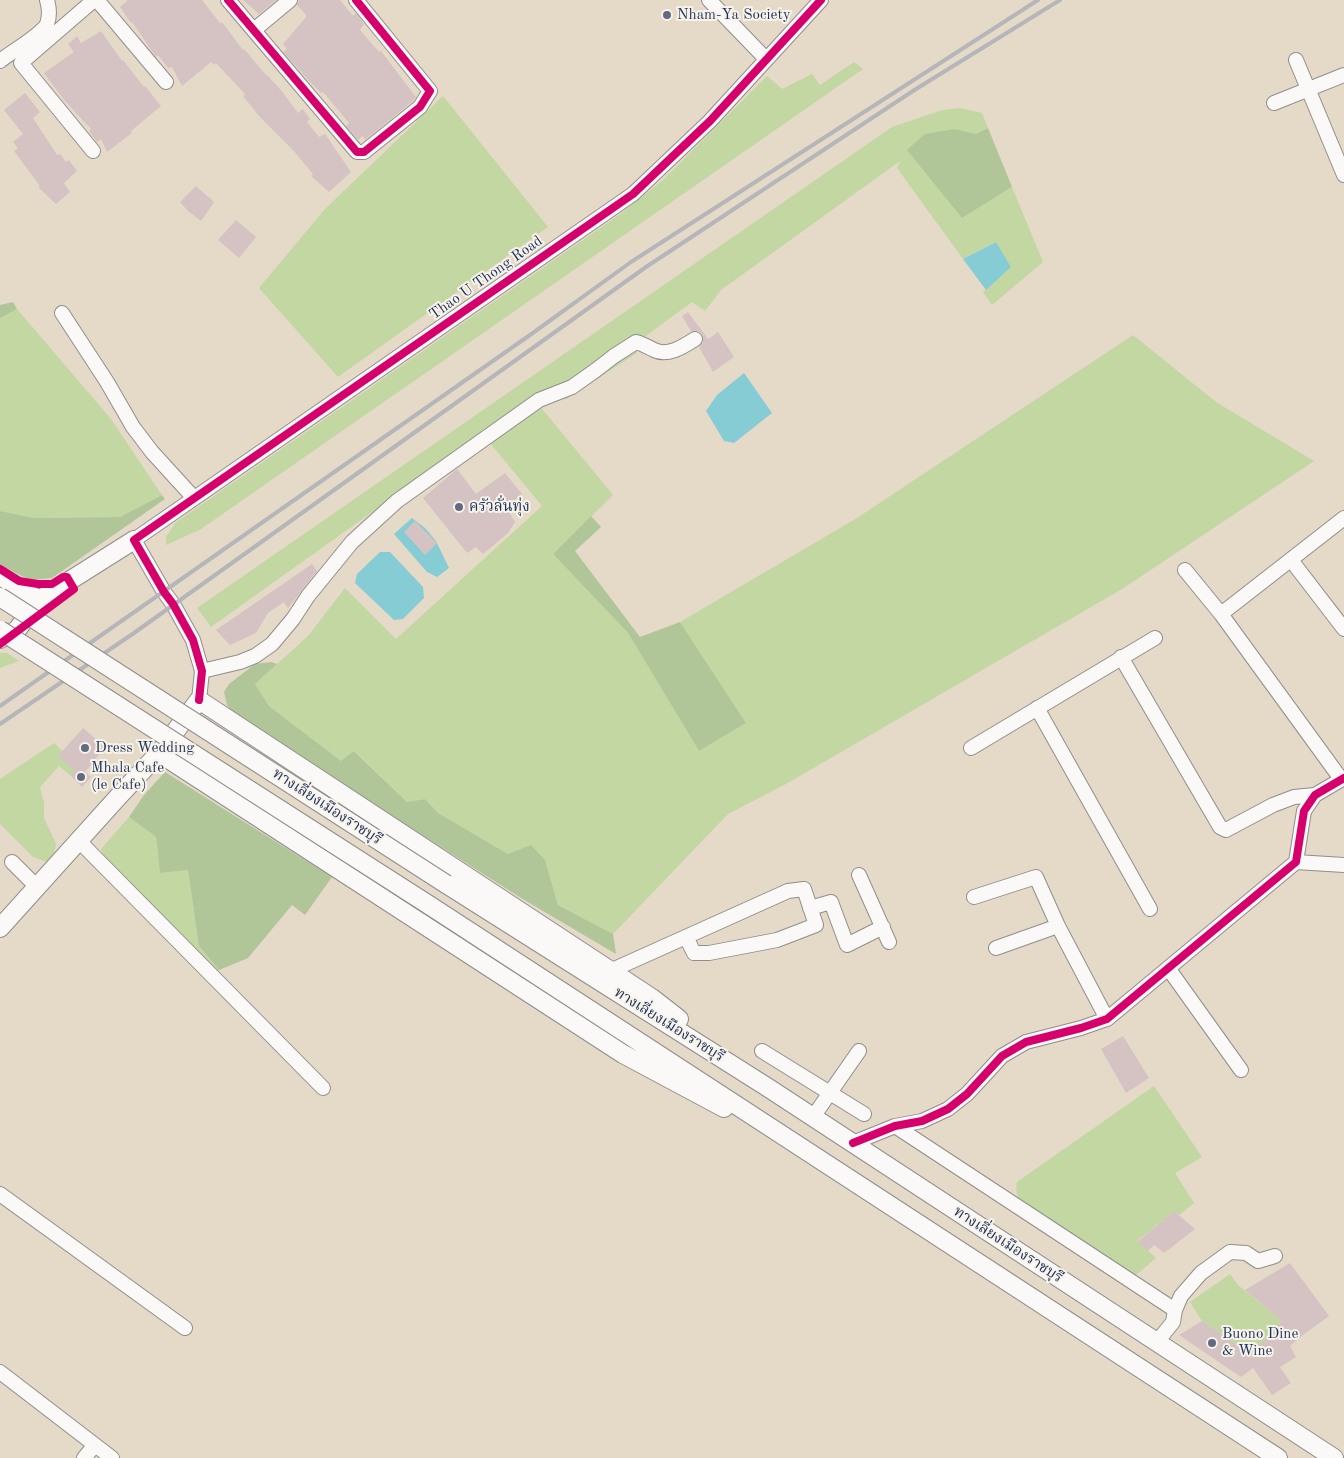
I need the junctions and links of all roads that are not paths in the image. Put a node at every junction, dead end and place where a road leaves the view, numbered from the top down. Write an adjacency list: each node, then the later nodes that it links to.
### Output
1 (47, 0): 11 (street)
2 (96, 0): 13 (street); 16 (street)
3 (228, 0): 8 (street)
4 (290, 0): 8 (street)
5 (356, 0): 8 (street)
6 (709, 0): 9 (street)
7 (821, 0): 9 (street, Thao U Thong Road)
8 (254, 30)
9 (766, 59): 20 (street, Thao U Thong Road)
10 (1296, 60): 14 (street)
11 (0, 61)
12 (1344, 75): 14 (street)
13 (166, 82)
14 (1308, 90): 15 (street); 17 (street)
15 (1274, 103)
16 (93, 151)
17 (1344, 175)
18 (62, 314): 20 (street)
19 (695, 339): 34 (street)
20 (193, 498): 22 (street, Thao U Thong Road)
21 (1344, 518): 23 (street)
22 (134, 540): 27 (main road); 34 (street)
23 (1290, 560): 28 (street); 29 (street)
24 (1186, 570): 28 (street)
25 (0, 576): 27 (main road)
26 (0, 597): 62 (main road, ทางเลี่ยงเมืองราชบุรี, bridge)
27 (39, 600): 32 (main road)
28 (1221, 614): 39 (street)
29 (1344, 629)
30 (0, 630): 69 (main road, ทางเลี่ยงเมืองราชบุรี, bridge)
31 (1155, 638): 33 (street)
32 (0, 639)
33 (1121, 657): 36 (street); 40 (street)
34 (202, 671): 35 (street)
35 (199, 700): 38 (main road); 57 (main road)
36 (1037, 708): 37 (street); 49 (street)
37 (971, 748)
38 (159, 753): 41 (main road); 69 (main road)
39 (1342, 778): 40 (street)
40 (1315, 794): 43 (street)
41 (78, 840): 46 (main road); 63 (street)
42 (12, 862): 46 (street)
43 (1296, 862): 44 (street); 56 (street)
44 (1344, 864)
45 (859, 875): 51 (street)
46 (37, 887): 52 (main road)
47 (974, 897): 50 (street)
48 (810, 908): 51 (street); 53 (street); 53 (street)
49 (1150, 909)
50 (1058, 926): 55 (street); 58 (street)
51 (883, 927): 54 (street)
52 (0, 928)
53 (686, 937): 57 (street)
54 (889, 942)
55 (996, 948)
56 (1168, 968): 58 (street); 61 (street)
57 (610, 971): 62 (main road)
58 (1107, 1019): 67 (street)
59 (762, 1051): 64 (street)
60 (859, 1051): 64 (street)
61 (1241, 1070)
62 (767, 1087): 66 (main road, ทางเลี่ยงเมืองราชบุรี)
63 (323, 1088)
64 (830, 1092): 65 (street); 66 (street)
65 (864, 1114)
66 (813, 1117): 68 (main road, ทางเลี่ยงเมืองราชบุรี)
67 (895, 1126): 68 (street); 72 (street)
68 (852, 1143): 74 (main road, ทางเลี่ยงเมืองราชบุรี)
69 (830, 1165): 79 (main road, ทางเลี่ยงเมืองราชบุรี)
70 (0, 1194): 73 (street)
71 (1275, 1256): 72 (street)
72 (1175, 1310): 74 (street)
73 (185, 1328)
74 (1156, 1343): 80 (main road, ทางเลี่ยงเมืองราชบุรี)
75 (0, 1372): 76 (street)
76 (95, 1445): 77 (street); 78 (street)
77 (84, 1458)
78 (112, 1458)
79 (1278, 1458)
80 (1334, 1458)

